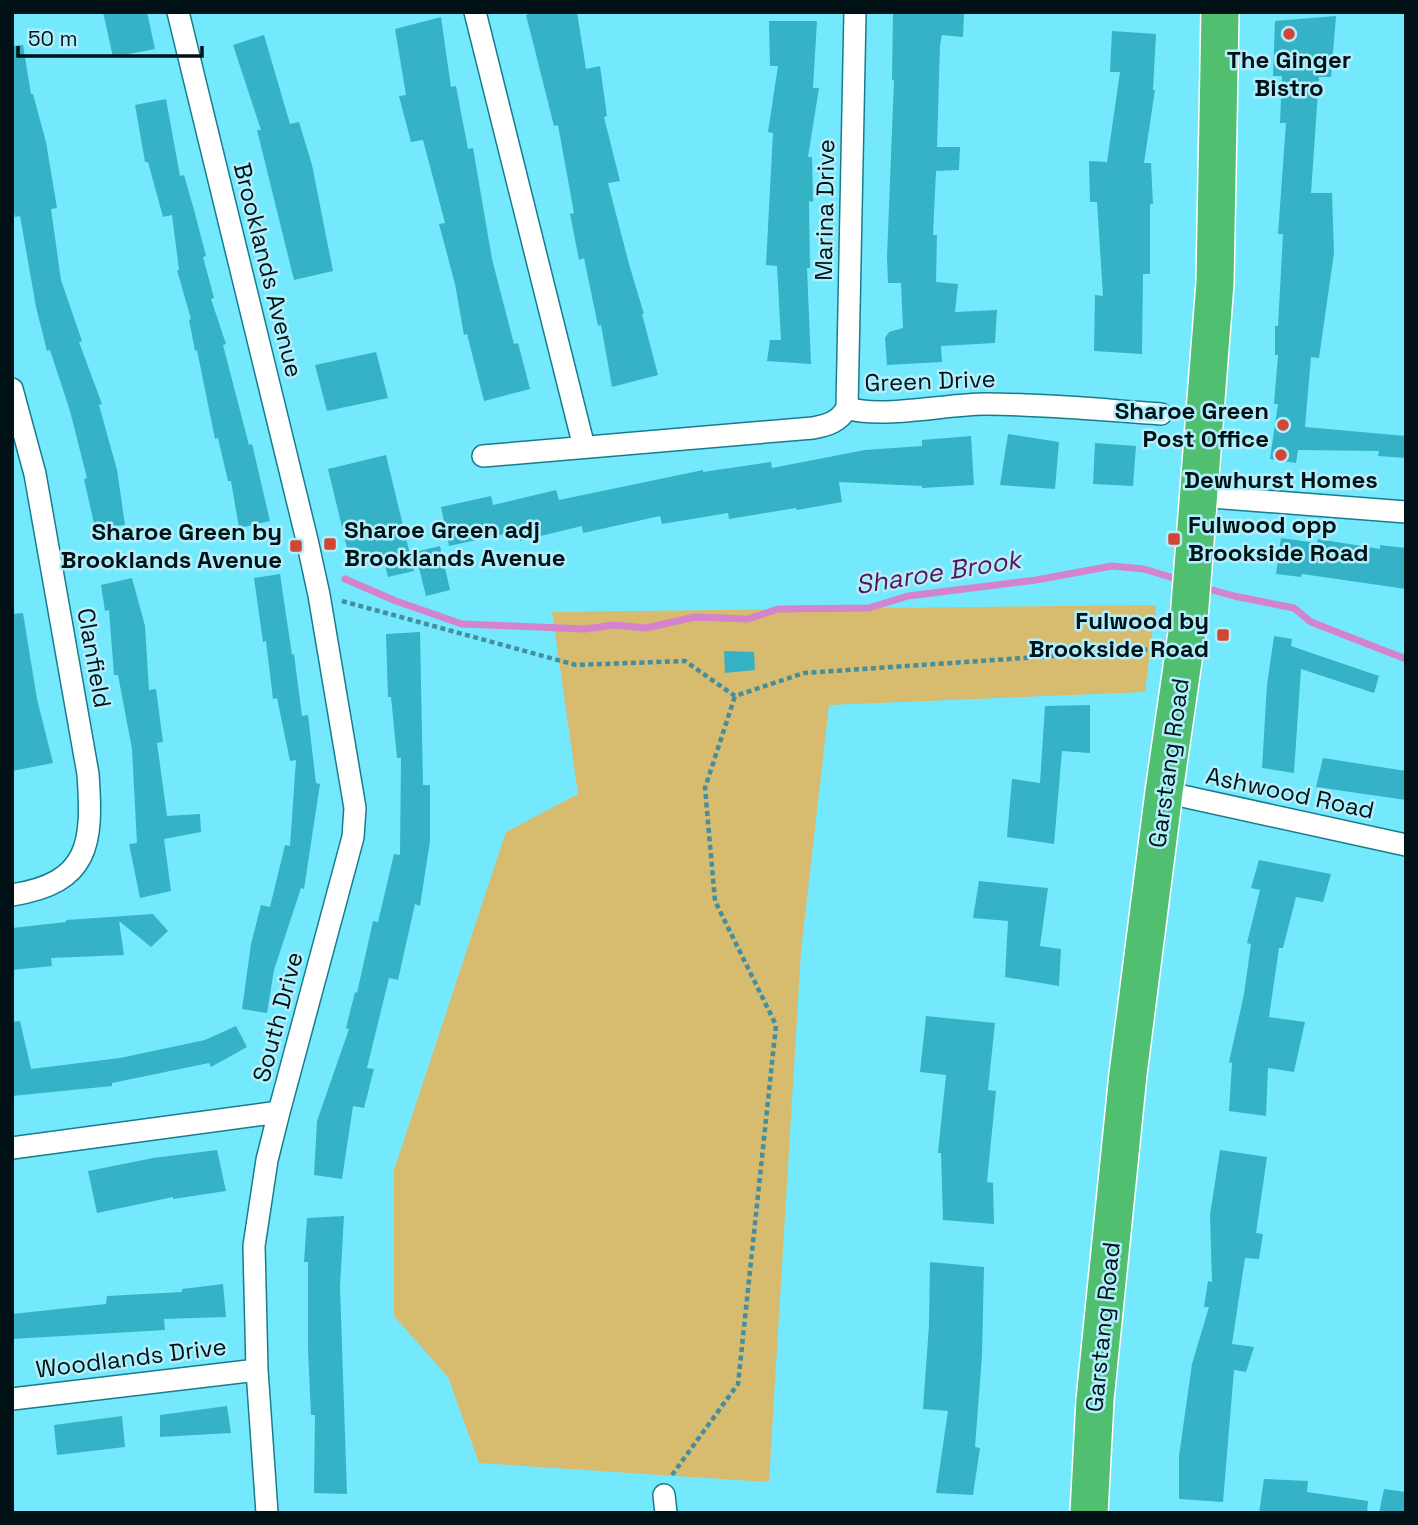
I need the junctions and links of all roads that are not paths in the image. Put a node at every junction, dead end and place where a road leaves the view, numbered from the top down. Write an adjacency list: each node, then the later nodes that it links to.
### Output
1 (177, 12): 12 (street, Brooklands Avenue)
2 (475, 12): 8 (street)
3 (855, 12): 6 (street, Marina Drive)
4 (1220, 12): 10 (highway, Garstang Road)
5 (12, 389): 15 (street, Clanfield)
6 (847, 408): 7 (street, Green Drive); 8 (street, Green Drive)
7 (1161, 414)
8 (584, 447): 9 (street, Green Drive)
9 (483, 456)
10 (1198, 496): 11 (street); 13 (highway, Garstang Road)
11 (1406, 512)
12 (307, 540): 16 (street, South Drive)
13 (1164, 792): 14 (street, Ashwood Road); 21 (highway, Garstang Road)
14 (1406, 845)
15 (12, 895)
16 (279, 1112): 17 (street); 18 (street, South Drive)
17 (12, 1148)
18 (257, 1370): 19 (street, Woodlands Drive); 20 (street, South Drive)
19 (12, 1399)
20 (267, 1513)
21 (1089, 1513)

